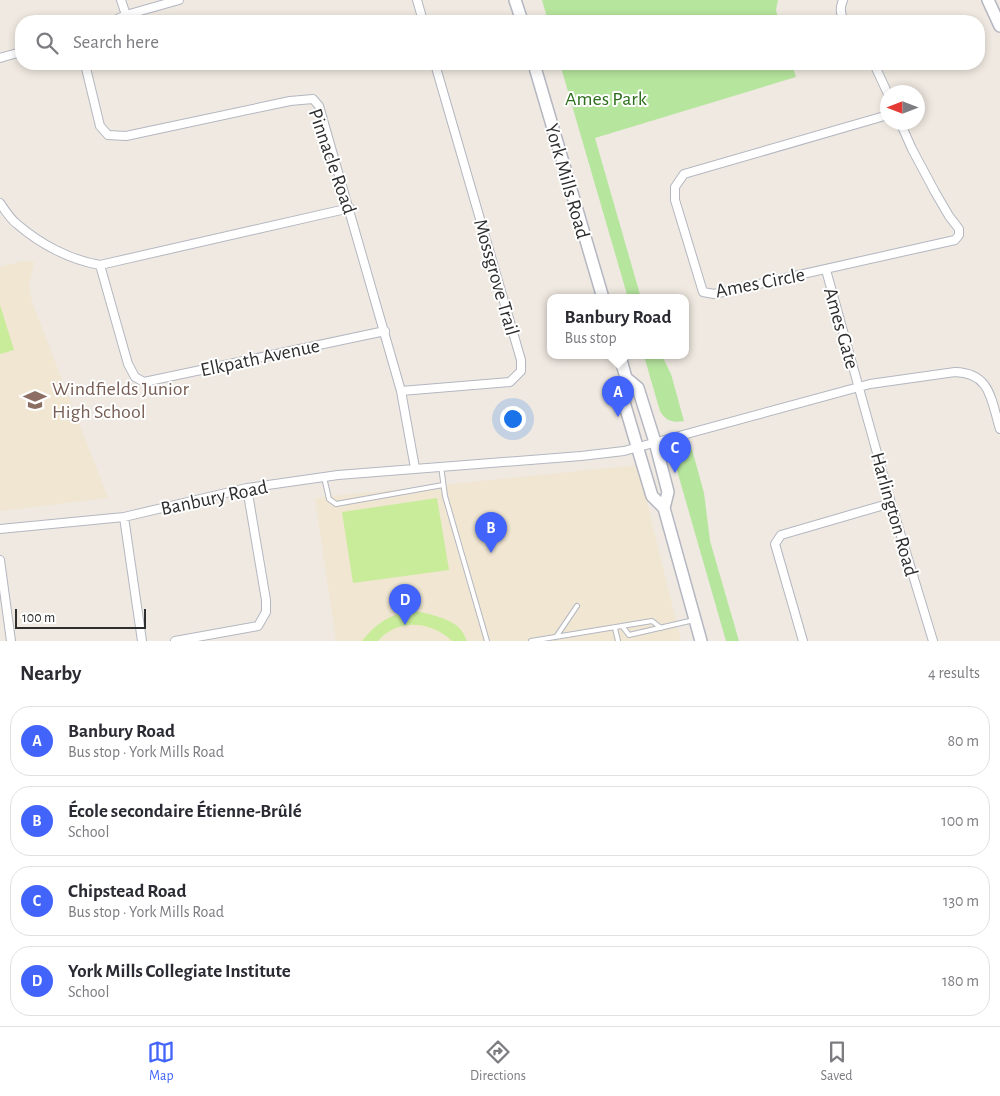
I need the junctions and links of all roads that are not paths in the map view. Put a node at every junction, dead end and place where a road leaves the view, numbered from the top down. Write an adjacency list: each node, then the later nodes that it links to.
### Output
1 (121, 0): 7 (street)
2 (179, 0): 7 (street)
3 (417, 0): 8 (street)
4 (515, 0): 9 (main road)
5 (843, 0): 10 (street)
6 (988, 0): 11 (main road)
7 (126, 15)
8 (421, 15)
9 (520, 15)
10 (842, 15)
11 (1000, 26)
12 (15, 54): 13 (street)
13 (0, 58)
14 (86, 70): 22 (street, Pinnacle Road)
15 (437, 70): 30 (street, Mossgrove Trail)
16 (536, 70): 25 (main road, York Mills Road)
17 (877, 70): 18 (street)
18 (884, 85)
19 (880, 117): 24 (street, Ames Circle)
20 (904, 130): 24 (street, Ames Circle)
21 (0, 203): 23 (street)
22 (350, 208): 23 (street); 26 (street, Pinnacle Road)
23 (100, 265): 26 (street, Elkpath Avenue)
24 (826, 270): 29 (street, Ames Gate)
25 (602, 294)
26 (385, 331): 30 (street, Pinnacle Road)
27 (621, 359): 28 (main road)
28 (626, 378): 33 (main road); 34 (main road)
29 (858, 387): 31 (street, Banbury Road); 33 (street, Banbury Road); 40 (street, Harlington Road)
30 (401, 391): 36 (street, Pinnacle Road)
31 (999, 420): 32 (street, Banbury Road)
32 (1000, 429)
33 (655, 442): 34 (street, Banbury Road); 41 (main road)
34 (637, 448): 35 (street, Banbury Road); 41 (main road)
35 (441, 466): 36 (street, Banbury Road); 38 (lane)
36 (415, 468): 37 (street, Banbury Road)
37 (324, 477): 38 (lane); 39 (street, Banbury Road)
38 (443, 485): 54 (lane)
39 (247, 488): 42 (street, Banbury Road); 53 (street)
40 (891, 503): 58 (street); 59 (street, Harlington Road)
41 (664, 508): 46 (main road)
42 (124, 517): 43 (street, Banbury Road); 52 (street)
43 (0, 530)
44 (0, 560): 51 (street)
45 (577, 606): 50 (lane)
46 (695, 620): 49 (lane); 57 (main road)
47 (622, 626): 48 (lane); 49 (lane); 49 (lane)
48 (615, 628): 50 (lane); 56 (lane)
49 (661, 628)
50 (556, 637): 55 (lane)
51 (11, 641)
52 (142, 641)
53 (175, 641)
54 (487, 641)
55 (531, 641)
56 (618, 641)
57 (701, 641)
58 (803, 641)
59 (933, 641)

